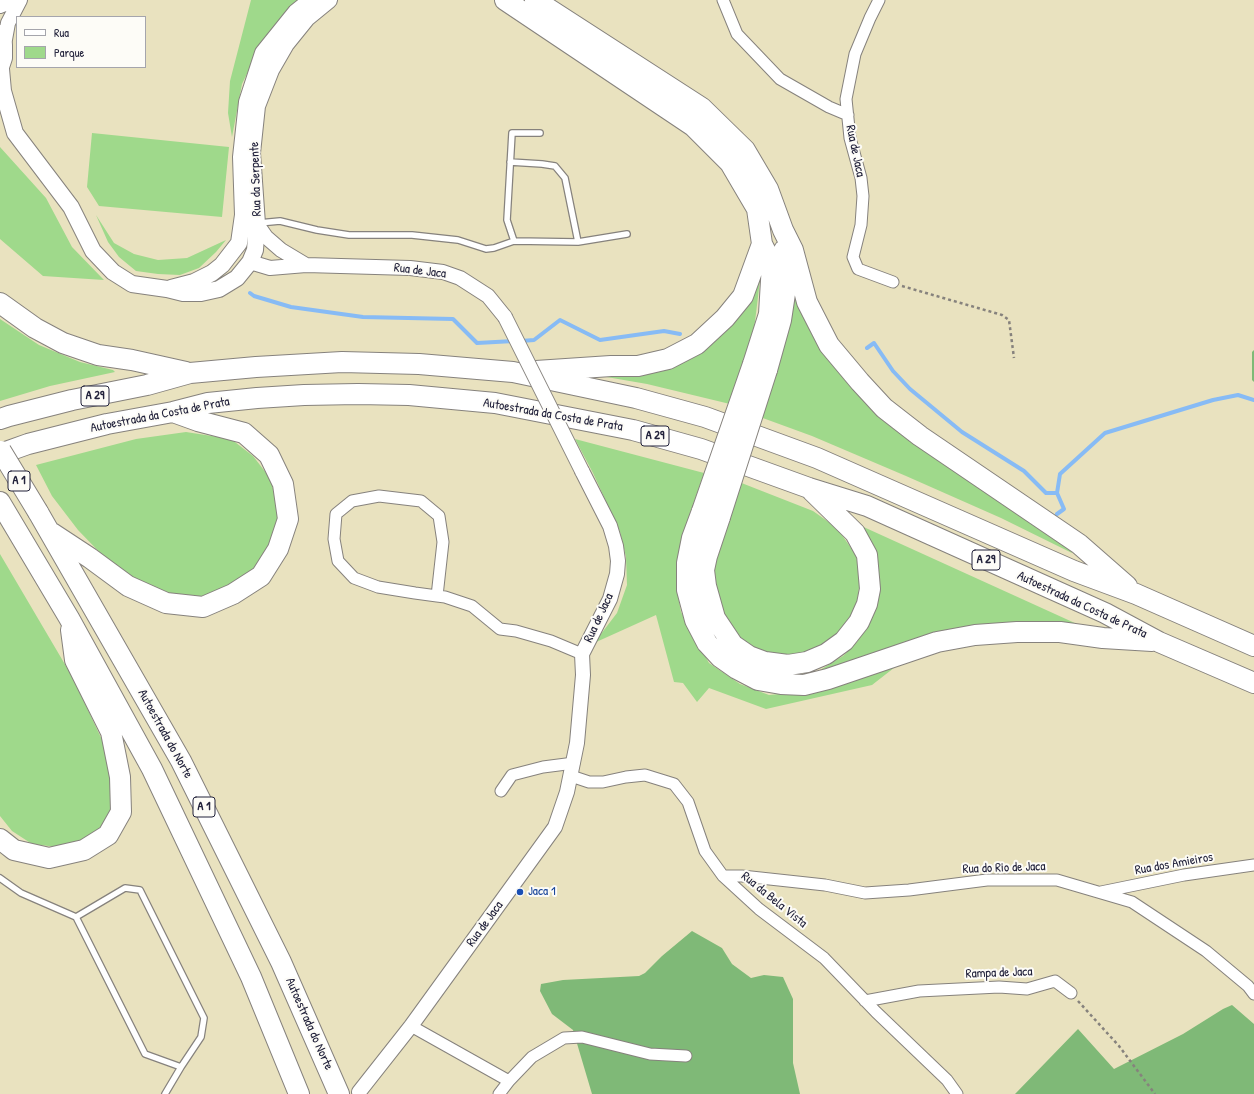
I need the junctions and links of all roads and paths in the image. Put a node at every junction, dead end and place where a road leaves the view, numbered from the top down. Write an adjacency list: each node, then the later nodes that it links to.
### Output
1 (15, 0): 9 (street)
2 (20, 0): 10 (street)
3 (311, 0): 21 (main road, Rua da Serpente)
4 (329, 0): 16 (main road, Rua da Serpente)
5 (505, 0): 22 (highway)
6 (535, 0): 17 (highway)
7 (722, 0): 12 (street)
8 (879, 0): 12 (street, Rua de Jaca)
9 (0, 6)
10 (2, 39): 11 (main road, Rua da Serpente)
11 (0, 70): 13 (main road, Rua da Serpente)
12 (848, 115): 26 (street, Rua de Jaca)
13 (7, 130): 27 (main road, Rua da Serpente)
14 (540, 133): 15 (lane)
15 (510, 162): 19 (lane); 20 (lane)
16 (257, 224): 19 (lane); 23 (main road, Rua da Serpente); 25 (street, Rua de Jaca)
17 (783, 230): 30 (highway); 41 (highway)
18 (627, 234): 20 (lane)
19 (514, 241): 20 (lane)
20 (578, 242)
21 (238, 243): 23 (main road); 24 (main road, Rua da Serpente)
22 (762, 244): 30 (highway); 31 (highway)
23 (250, 262): 24 (main road, Rua de Jaca); 25 (street, Rua de Jaca); 27 (main road, Rua da Serpente)
24 (222, 265): 27 (main road, Rua da Serpente)
25 (306, 265): 46 (street, Rua de Jaca, bridge)
26 (893, 282): 29 (path)
27 (167, 289)
28 (0, 304): 32 (highway)
29 (1014, 358)
30 (760, 367): 39 (highway, bridge)
31 (513, 372): 32 (highway, Autoestrada da Costa de Prata / A 29); 41 (highway, Autoestrada da Costa de Prata / A 29)
32 (190, 373): 34 (highway, Autoestrada da Costa de Prata / A 29)
33 (173, 412): 36 (highway, Autoestrada da Costa de Prata / A 29); 37 (highway, Autoestrada da Costa de Prata / A 29); 40 (highway)
34 (0, 419)
35 (0, 450): 40 (highway, Autoestrada do Norte / A 1, bridge)
36 (0, 454)
37 (809, 488): 39 (highway); 44 (highway, Autoestrada da Costa de Prata / A 29)
38 (0, 502): 43 (highway, A 1)
39 (711, 514): 44 (highway)
40 (48, 531): 66 (highway, Autoestrada do Norte / A 1)
41 (1136, 594): 45 (highway, Autoestrada da Costa de Prata / A 29)
42 (437, 596): 42 (street); 46 (street)
43 (69, 618): 50 (highway); 65 (highway, A 1)
44 (1159, 642): 47 (highway, Autoestrada da Costa de Prata / A 29)
45 (1254, 646)
46 (582, 654): 48 (street, Rua de Jaca)
47 (1254, 683)
48 (573, 769): 49 (street); 52 (street, Rua da Bela Vista); 59 (street, Rua de Jaca)
49 (501, 791)
50 (0, 839)
51 (1254, 865): 54 (street, Rua dos Amieiros)
52 (723, 876): 54 (street, Rua do Rio de Jaca); 58 (street, Rua da Bela Vista)
53 (0, 878): 55 (lane)
54 (1099, 892): 57 (street, Rua do Rio de Jaca)
55 (76, 917): 61 (lane); 61 (lane)
56 (1071, 993): 58 (street, Rampa de Jaca); 69 (path)
57 (1254, 994)
58 (865, 1000): 68 (street, Rua da Bela Vista)
59 (411, 1026): 62 (street); 63 (street, Rua de Jaca)
60 (686, 1056): 62 (street)
61 (180, 1067): 64 (lane)
62 (509, 1081): 67 (street)
63 (359, 1092)
64 (164, 1094)
65 (299, 1094)
66 (339, 1094)
67 (499, 1094)
68 (957, 1094)
69 (1155, 1094)

